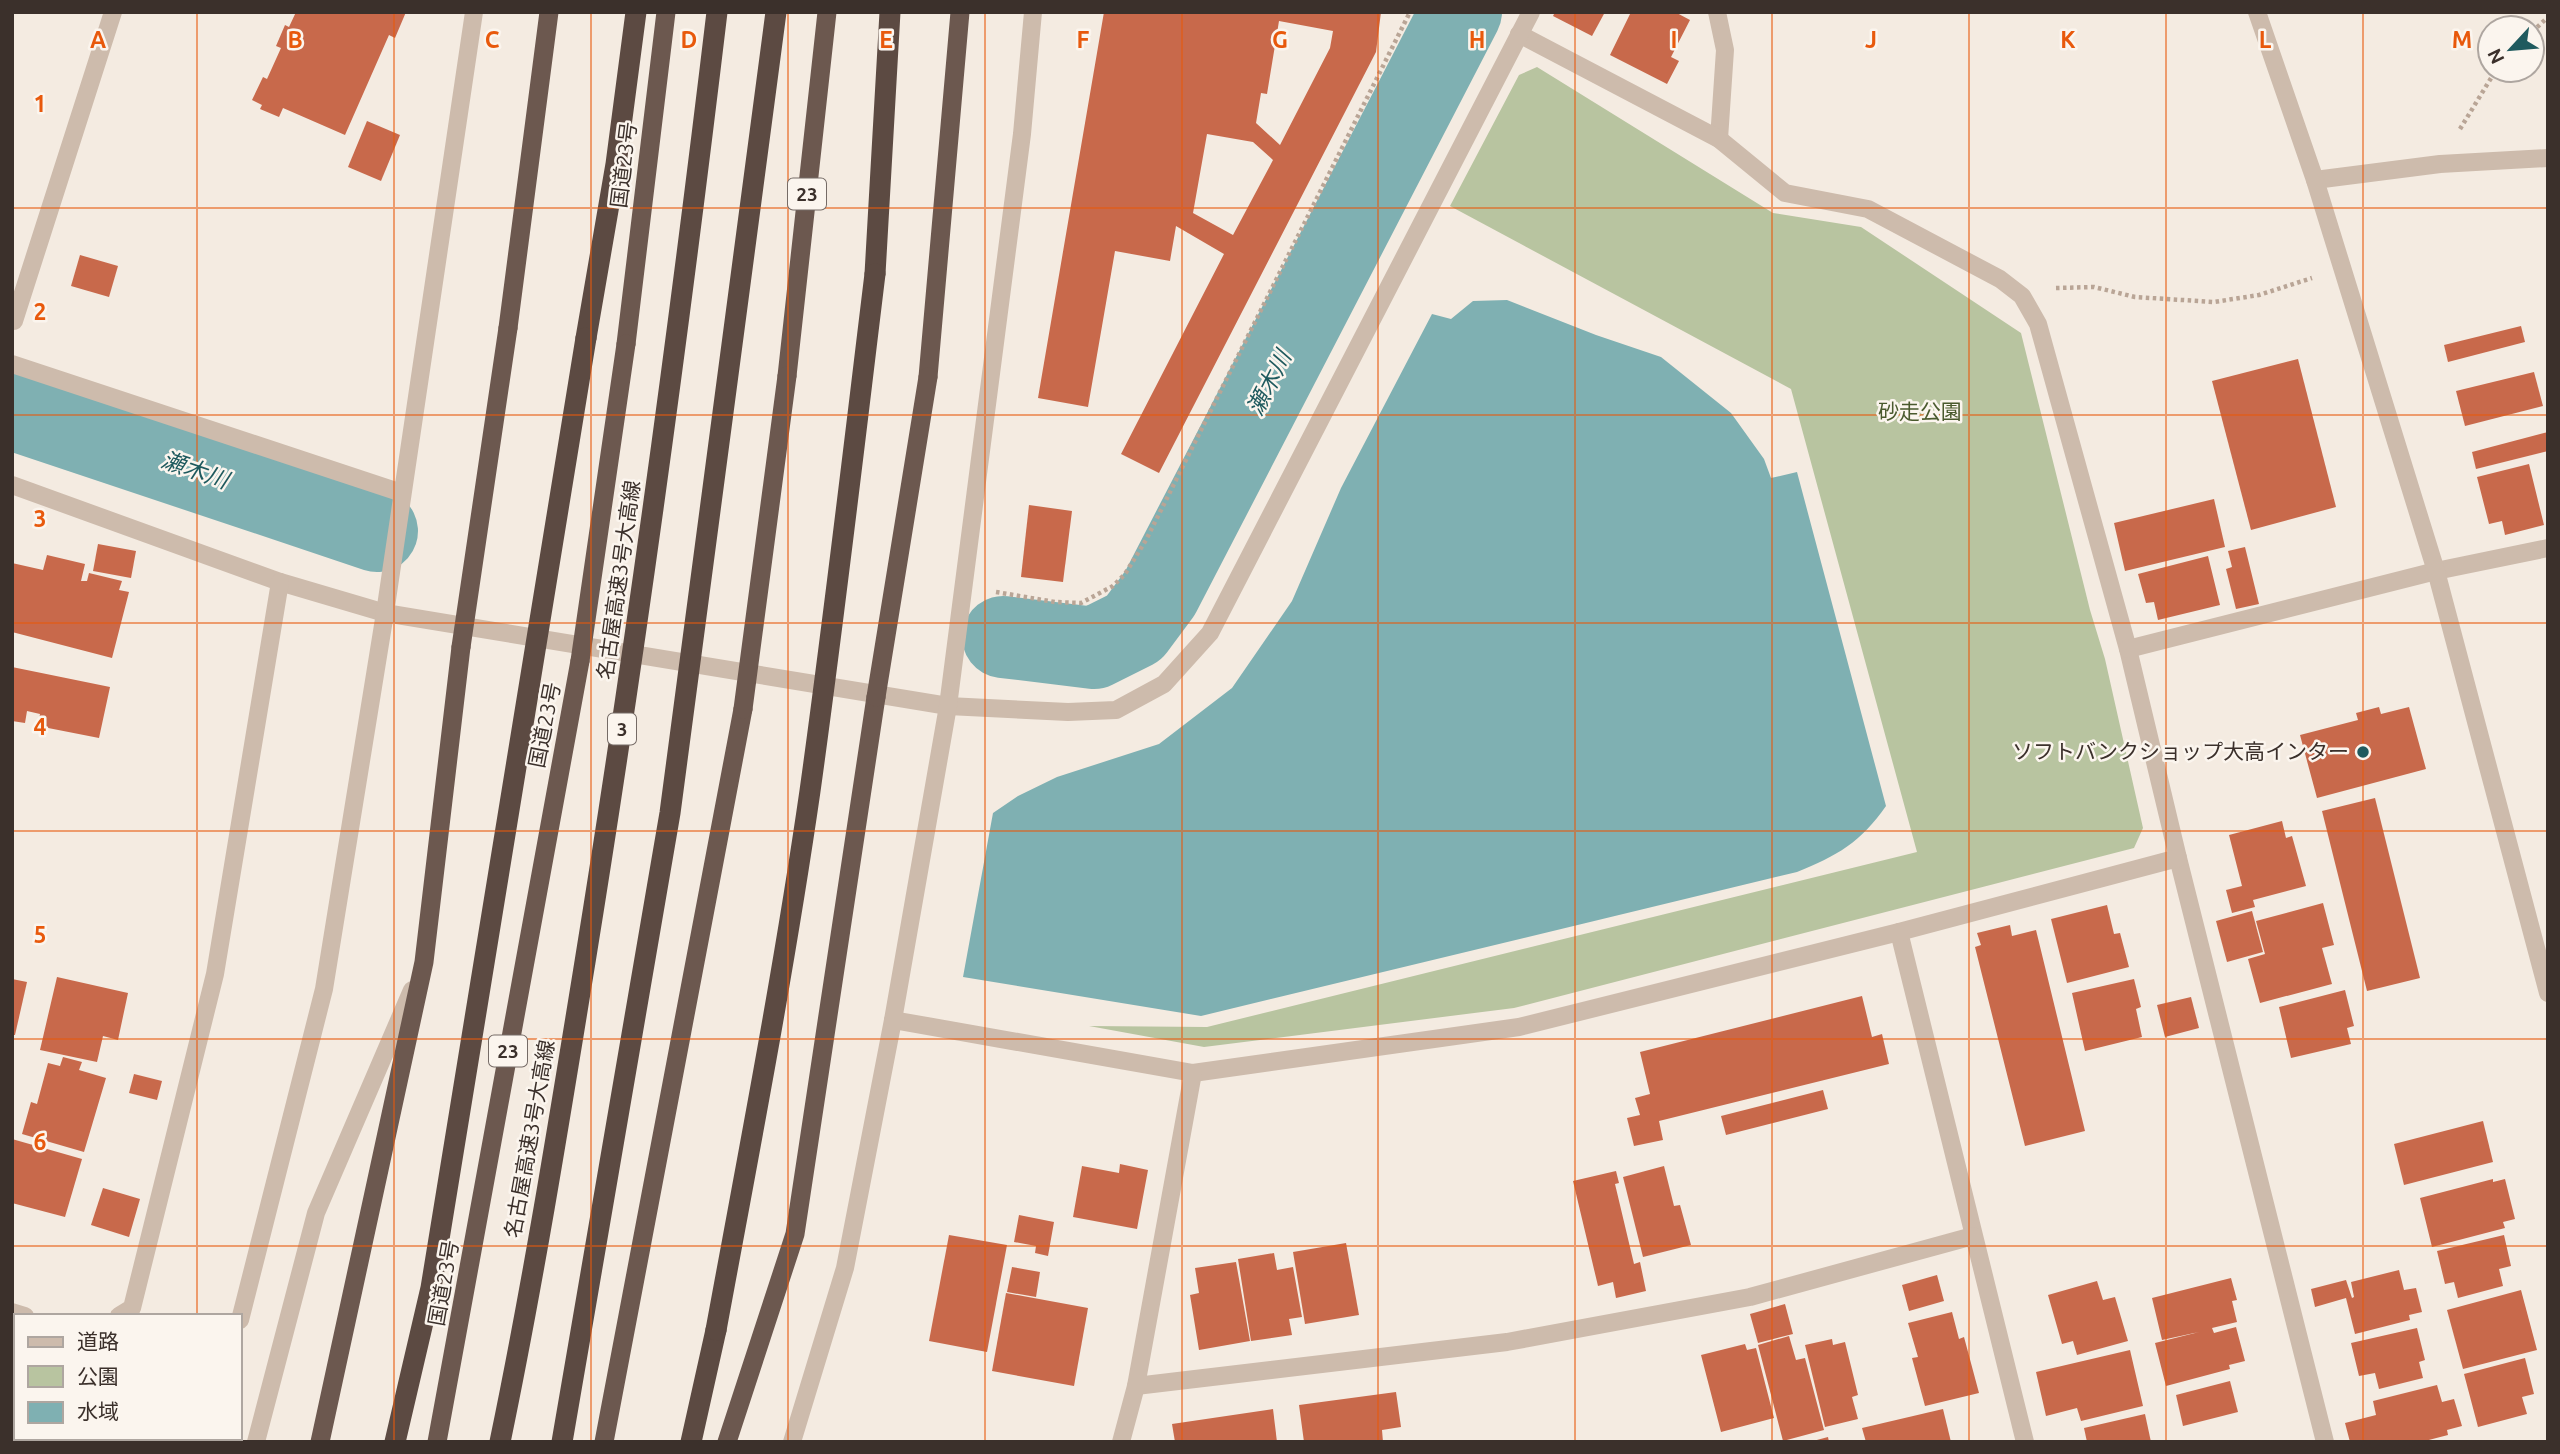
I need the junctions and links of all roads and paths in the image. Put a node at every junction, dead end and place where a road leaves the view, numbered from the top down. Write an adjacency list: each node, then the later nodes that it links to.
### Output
1 (113, 12): 24 (street)
2 (474, 12): 27 (street)
3 (549, 12): 37 (highway, bridge)
4 (636, 12): 47 (highway, bridge)
5 (666, 12): 48 (highway, 国道23号 / 23, bridge)
6 (717, 12): 49 (highway, 名古屋高速3号大高線 / 3, bridge)
7 (776, 12): 50 (highway, bridge)
8 (827, 12): 51 (highway, 23, bridge)
9 (890, 12): 52 (highway, bridge)
10 (960, 12): 53 (highway, bridge)
11 (1032, 12): 31 (street)
12 (1410, 12): 31 (path)
13 (1531, 12): 16 (street)
14 (1717, 12): 18 (street)
15 (2258, 12): 21 (street)
16 (1518, 34): 18 (street); 34 (street)
17 (2488, 84): 20 (path)
18 (1719, 139): 23 (street)
19 (2548, 158): 20 (street)
20 (2440, 163): 21 (street)
21 (2315, 180): 22 (street)
22 (2343, 268): 23 (path); 29 (street)
23 (2022, 296): 33 (street)
24 (12, 320)
25 (12, 364): 27 (street)
26 (12, 485): 30 (street)
27 (402, 493): 32 (street)
28 (2548, 548): 29 (street)
29 (2435, 571): 33 (street); 38 (street)
30 (280, 582): 32 (street); 42 (street)
31 (964, 587): 34 (street)
32 (384, 613): 34 (street); 43 (street)
33 (2128, 649): 35 (street)
34 (948, 706): 39 (street)
35 (2178, 858): 36 (street); 57 (street)
36 (1899, 932): 40 (street); 41 (street)
37 (425, 962): 45 (street); 46 (highway)
38 (2548, 993)
39 (893, 1020): 40 (street); 54 (street)
40 (1193, 1073): 44 (street)
41 (1973, 1236): 44 (street); 56 (street)
42 (122, 1314)
43 (242, 1314)
44 (1136, 1386): 55 (street)
45 (256, 1442)
46 (320, 1442)
47 (395, 1442)
48 (437, 1442)
49 (499, 1442)
50 (562, 1442)
51 (604, 1442)
52 (691, 1442)
53 (727, 1442)
54 (792, 1442)
55 (1121, 1442)
56 (2025, 1442)
57 (2325, 1442)

